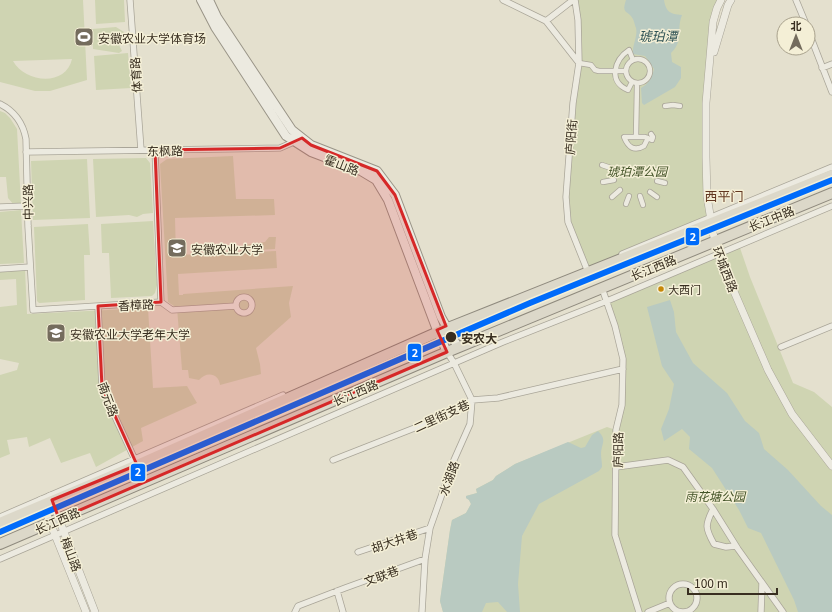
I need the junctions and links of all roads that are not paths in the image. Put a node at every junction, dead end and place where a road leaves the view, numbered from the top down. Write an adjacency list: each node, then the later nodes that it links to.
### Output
1 (130, 0): 32 (street, 体育路)
2 (201, 0): 31 (main road, 霍山路)
3 (209, 0): 31 (main road, 霍山路)
4 (503, 0): 10 (street)
5 (574, 0): 10 (street); 14 (street, 庐阳街)
6 (721, 0): 18 (street, 环城西路)
7 (731, 0): 18 (street)
8 (796, 0): 9 (street)
9 (803, 16)
10 (546, 21): 14 (street)
11 (816, 52): 17 (street)
12 (621, 56): 13 (street); 15 (street); 19 (street)
13 (633, 60): 15 (street); 22 (street)
14 (579, 63): 19 (street); 62 (street, 庐阳街)
15 (628, 64): 20 (street)
16 (832, 64): 17 (street)
17 (822, 68): 24 (street)
18 (709, 69): 57 (street, 环城西路)
19 (616, 70): 20 (street); 23 (street)
20 (626, 71): 21 (street)
21 (628, 79): 22 (street); 23 (street)
22 (635, 83): 23 (street); 29 (street)
23 (620, 85)
24 (832, 92)
25 (0, 104): 34 (street, 中兴路)
26 (665, 106): 27 (street)
27 (680, 106)
28 (651, 134): 30 (street)
29 (636, 137): 30 (street); 30 (street)
30 (648, 138)
31 (298, 140): 33 (street, 东枫路); 70 (main road, 霍山路)
32 (141, 150): 33 (street, 东枫路); 34 (street, 东枫路)
33 (155, 150): 65 (street)
34 (26, 152): 54 (street, 中兴路)
35 (602, 165): 38 (street)
36 (832, 167): 57 (street)
37 (664, 168): 39 (street)
38 (614, 169)
39 (657, 170)
40 (832, 175): 57 (highway, 长江中路)
41 (614, 180): 43 (street)
42 (657, 181): 44 (street)
43 (603, 182)
44 (665, 183)
45 (620, 190): 50 (street)
46 (650, 192): 51 (street)
47 (832, 193): 58 (highway, 长江中路)
48 (629, 196): 52 (street)
49 (640, 196): 53 (street)
50 (612, 197)
51 (657, 197)
52 (626, 204)
53 (643, 205)
54 (27, 206): 56 (street); 60 (street, 中兴路)
55 (832, 206): 59 (street)
56 (0, 207)
57 (709, 222): 58 (street, 环城西路); 62 (highway, 长江西路)
58 (713, 242): 59 (street, 环城西路); 63 (highway, 长江西路)
59 (718, 254): 64 (street); 79 (street, 环城西路)
60 (30, 267): 61 (street); 68 (street, 中兴路)
61 (0, 269)
62 (587, 270): 70 (highway, 长江西路)
63 (602, 288): 64 (street, 庐阳路); 71 (highway, 长江西路)
64 (606, 301): 74 (street); 75 (street, 庐阳路)
65 (161, 302): 66 (street, 香樟路); 67 (street, 香樟路)
66 (98, 306): 68 (street, 香樟路); 78 (street, 南元路)
67 (236, 306)
68 (33, 310)
69 (832, 326): 72 (street)
70 (442, 329): 71 (main road, 霍山路); 73 (main road, 霍山路); 78 (highway, 长江西路)
71 (458, 347): 73 (highway, 长江西路)
72 (781, 347)
73 (447, 352): 74 (street); 84 (highway, 长江西路)
74 (454, 363): 76 (street); 87 (street)
75 (623, 369): 76 (street, 二里街支巷); 80 (street, 庐阳路)
76 (472, 400): 77 (street, 二里街支巷); 86 (street, 水湖路)
77 (333, 460)
78 (136, 462): 81 (highway, 长江西路)
79 (832, 466)
80 (616, 467): 82 (street); 102 (street, 庐阳路)
81 (47, 500): 83 (street); 84 (street, 梅山路); 85 (highway, 长江西路)
82 (713, 509): 90 (street); 90 (street)
83 (0, 517)
84 (55, 521): 87 (street, 梅山路); 88 (street, 梅山路); 89 (highway, 长江西路)
85 (0, 523)
86 (430, 528): 91 (street, 胡大井巷); 93 (street, 水湖路)
87 (64, 531): 88 (street); 98 (street, 梅山路)
88 (56, 534): 92 (street); 97 (street, 梅山路)
89 (0, 544)
90 (736, 546): 94 (street)
91 (358, 552)
92 (0, 559)
93 (425, 559): 95 (street, 文联巷); 101 (street, 水湖路)
94 (762, 583): 104 (street); 105 (street)
95 (337, 591): 99 (street, 文联巷); 100 (street)
96 (670, 604): 96 (street); 103 (street)
97 (86, 612)
98 (95, 612)
99 (296, 612)
100 (343, 612)
101 (422, 612)
102 (639, 612)
103 (648, 612)
104 (762, 612)
105 (783, 612)

